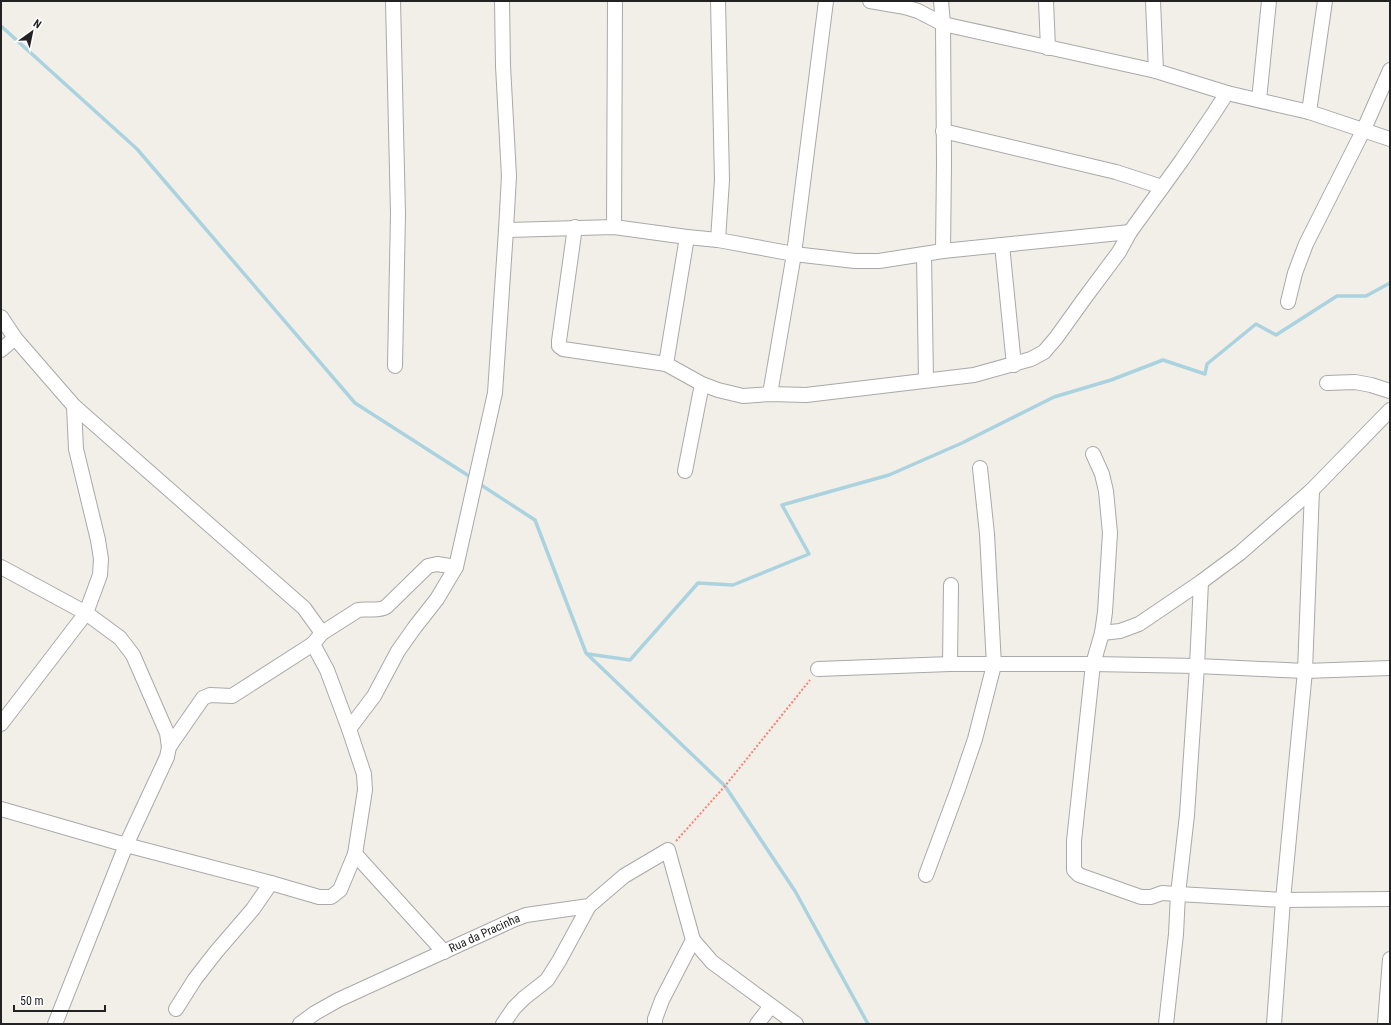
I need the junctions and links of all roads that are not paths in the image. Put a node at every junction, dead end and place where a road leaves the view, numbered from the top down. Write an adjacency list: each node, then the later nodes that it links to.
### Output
1 (393, 1): 39 (street)
2 (502, 1): 25 (street)
3 (615, 1): 24 (street)
4 (718, 1): 28 (street)
5 (826, 1): 31 (street)
6 (870, 1): 12 (street)
7 (941, 1): 12 (street)
8 (1046, 1): 13 (street)
9 (1153, 1): 15 (street)
10 (1269, 1): 17 (street)
11 (1325, 1): 18 (street)
12 (943, 24): 13 (street); 20 (street)
13 (1048, 48): 15 (street)
14 (1390, 70): 19 (street)
15 (1156, 71): 16 (street)
16 (1227, 93): 17 (street); 22 (street)
17 (1259, 100): 18 (street)
18 (1309, 112): 19 (street)
19 (1364, 129): 21 (street); 33 (street)
20 (943, 131): 22 (street); 30 (street)
21 (1390, 139)
22 (1162, 187): 26 (street)
23 (575, 227): 24 (street); 25 (street); 37 (street)
24 (614, 227): 27 (street)
25 (506, 230): 52 (street)
26 (1130, 232): 29 (street); 38 (street)
27 (687, 237): 28 (street); 37 (street)
28 (718, 240): 31 (street)
29 (1002, 245): 30 (street); 38 (street)
30 (943, 251): 32 (street)
31 (794, 254): 32 (street); 44 (street)
32 (924, 255): 40 (street)
33 (1288, 302)
34 (1, 317): 35 (street)
35 (16, 338): 36 (street); 45 (street)
36 (1, 350)
37 (666, 364): 42 (street)
38 (1014, 365): 40 (street)
39 (395, 366)
40 (926, 380): 44 (street)
41 (1327, 383): 43 (street)
42 (702, 384): 44 (street); 49 (street)
43 (1390, 391)
44 (770, 394)
45 (74, 406): 55 (street); 56 (street)
46 (1390, 410): 50 (street)
47 (1093, 454): 57 (street)
48 (980, 468): 61 (street)
49 (685, 471)
50 (1312, 490): 53 (street); 65 (street)
51 (1, 567): 55 (street)
52 (456, 567): 56 (street); 67 (street)
53 (1201, 582): 57 (street); 62 (street)
54 (951, 585): 59 (street)
55 (86, 613): 66 (street); 68 (street)
56 (322, 633): 58 (street)
57 (1102, 633): 60 (street)
58 (313, 644): 67 (street); 68 (street)
59 (950, 664): 61 (street); 64 (street)
60 (1093, 664): 61 (street); 62 (street); 74 (street)
61 (994, 665): 72 (street)
62 (1197, 666): 65 (street); 74 (street)
63 (1390, 668): 65 (street)
64 (818, 669)
65 (1305, 671): 76 (street)
66 (1, 724)
67 (349, 729): 71 (street)
68 (169, 747): 70 (street)
69 (1, 810): 70 (street)
70 (126, 845): 73 (street); 83 (street)
71 (355, 854): 73 (street); 79 (street)
72 (926, 875)
73 (271, 883): 82 (street)
74 (1178, 894): 76 (street); 89 (street)
75 (1390, 899): 76 (street)
76 (1283, 900): 90 (street)
77 (589, 906): 78 (street); 79 (street, Rua da Pracinha); 85 (street)
78 (693, 940): 81 (street); 86 (street)
79 (444, 952): 84 (street, Rua da Pracinha)
80 (1390, 959): 91 (street)
81 (771, 1006): 87 (street); 88 (street)
82 (176, 1009)
83 (55, 1024)
84 (300, 1024)
85 (503, 1024)
86 (655, 1024)
87 (757, 1024)
88 (796, 1024)
89 (1166, 1024)
90 (1274, 1024)
91 (1385, 1024)

